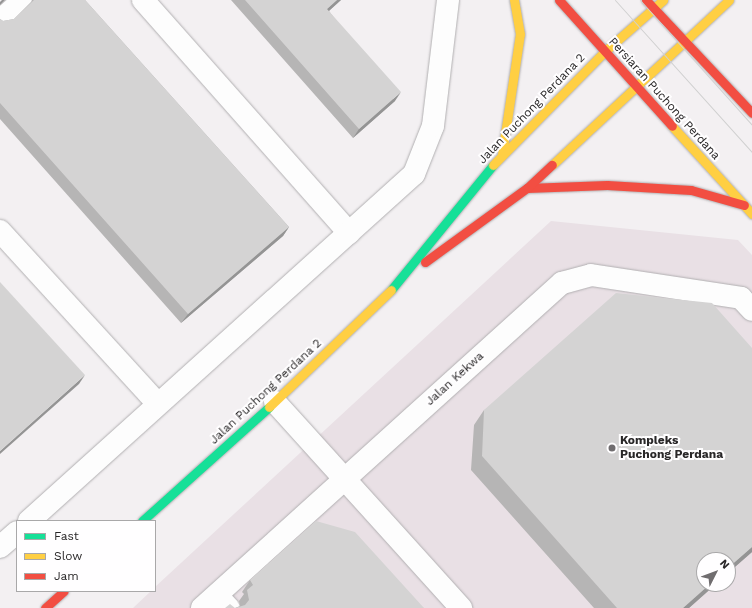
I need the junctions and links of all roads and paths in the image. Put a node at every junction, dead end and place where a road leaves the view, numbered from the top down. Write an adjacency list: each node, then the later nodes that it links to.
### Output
1 (22, 0): 10 (lane)
2 (143, 0): 20 (street)
3 (448, 0): 20 (street)
4 (514, 0): 15 (street)
5 (558, 0): 12 (street, Persiaran Puchong Perdana)
6 (646, 0): 9 (street)
7 (663, 0): 9 (street, Jalan Puchong Perdana 2)
8 (729, 0): 11 (street, Jalan Puchong Perdana 2)
9 (654, 8): 11 (street); 12 (street, Jalan Puchong Perdana 2)
10 (0, 20)
11 (685, 44): 13 (street, Jalan Puchong Perdana 2); 14 (street)
12 (604, 52): 13 (street, Persiaran Puchong Perdana); 15 (street, Jalan Puchong Perdana 2)
13 (636, 87): 16 (street, Jalan Puchong Perdana 2); 17 (street, Persiaran Puchong Perdana)
14 (752, 113)
15 (502, 154): 21 (street, Jalan Puchong Perdana 2)
16 (527, 188): 17 (street); 21 (street, Jalan Puchong Perdana 2)
17 (744, 205): 18 (street, Persiaran Puchong Perdana)
18 (752, 214)
19 (0, 231): 24 (street)
20 (349, 233): 24 (street)
21 (403, 278): 23 (street, Jalan Puchong Perdana 2)
22 (752, 310): 25 (street, Jalan Kekwa)
23 (275, 402): 25 (street); 27 (street, Jalan Puchong Perdana 2)
24 (158, 404): 26 (street)
25 (344, 479): 31 (street, Jalan Kekwa); 33 (street)
26 (30, 520)
27 (143, 520)
28 (16, 533): 29 (street)
29 (0, 547)
30 (63, 592): 32 (street)
31 (216, 603)
32 (45, 608)
33 (461, 608)

